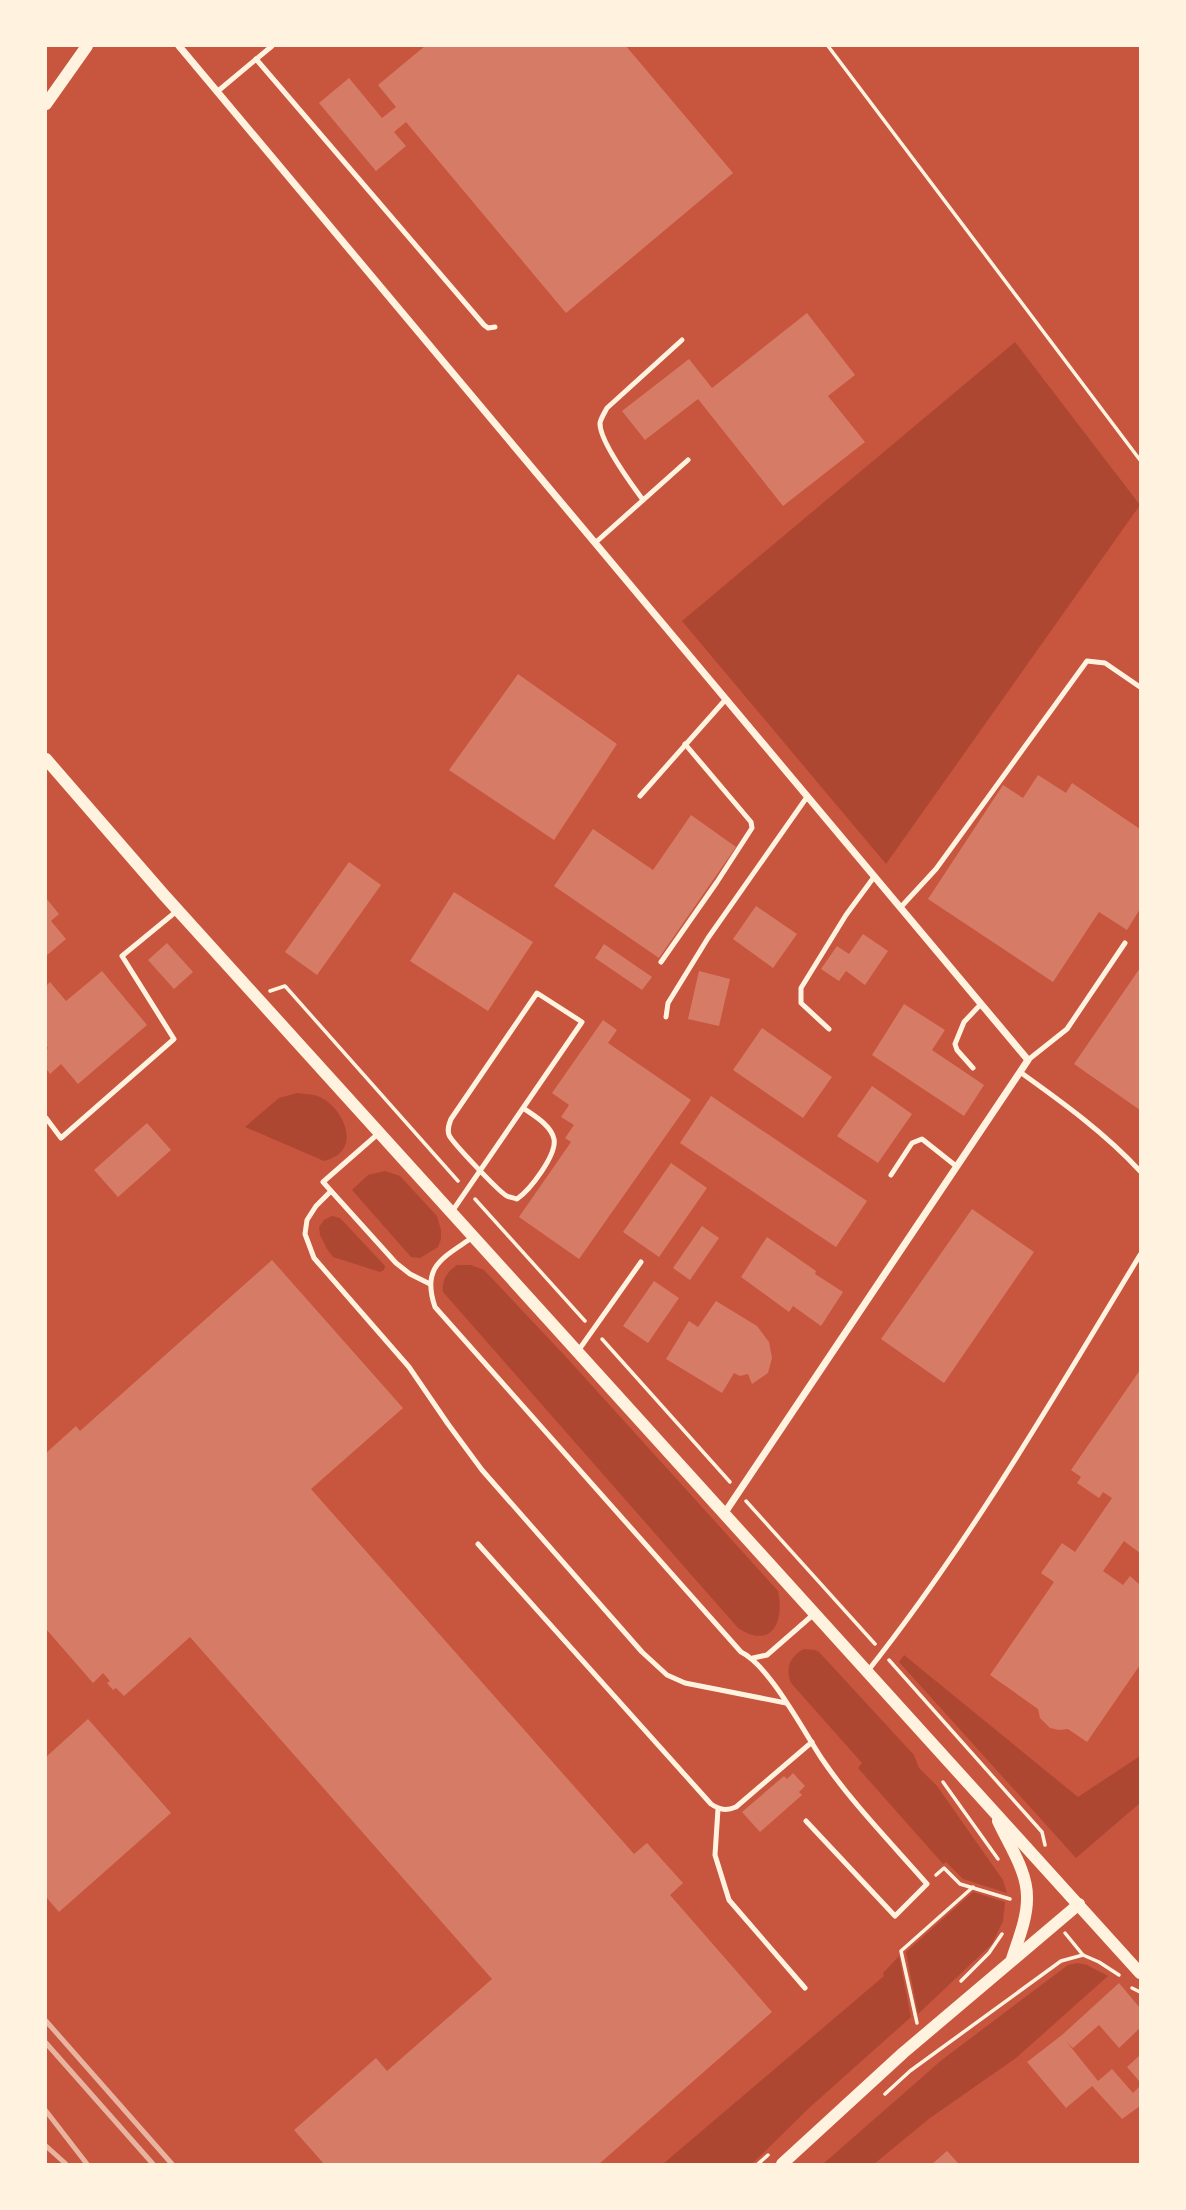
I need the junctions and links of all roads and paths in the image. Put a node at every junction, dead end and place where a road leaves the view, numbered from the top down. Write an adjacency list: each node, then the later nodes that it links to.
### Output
1 (87, 46): 7 (street)
2 (179, 46): 6 (street)
3 (272, 46): 5 (lane)
4 (828, 46): 11 (path)
5 (256, 59): 6 (lane); 8 (lane)
6 (218, 91): 13 (street)
7 (46, 104)
8 (495, 327)
9 (682, 340): 12 (lane)
10 (688, 460): 12 (lane)
11 (1140, 460)
12 (643, 500): 13 (lane)
13 (595, 543): 15 (street)
14 (1140, 687): 21 (lane)
15 (726, 699): 16 (lane); 19 (street)
16 (685, 744): 18 (lane); 24 (lane)
17 (46, 759): 22 (street)
18 (640, 796)
19 (807, 797): 20 (street); 27 (lane)
20 (874, 877): 21 (street); 28 (lane)
21 (900, 908): 26 (street)
22 (178, 911): 25 (street); 33 (lane)
23 (1125, 943): 29 (lane)
24 (661, 962)
25 (255, 996): 34 (street); 39 (path)
26 (981, 1004): 29 (street); 30 (lane)
27 (666, 1017)
28 (829, 1029)
29 (1028, 1060): 31 (street)
30 (973, 1068)
31 (1020, 1072): 35 (street); 37 (lane)
32 (523, 1108): 36 (lane); 36 (lane); 36 (lane)
33 (46, 1118)
34 (379, 1133): 40 (lane); 41 (street)
35 (956, 1166): 38 (lane); 48 (street)
36 (481, 1169): 39 (lane)
37 (1140, 1171)
38 (891, 1175)
39 (466, 1190): 41 (lane); 46 (path)
40 (331, 1191): 45 (lane); 55 (lane)
41 (451, 1213): 42 (street)
42 (472, 1237): 45 (lane); 47 (street)
43 (1140, 1255): 52 (lane)
44 (641, 1262): 46 (lane)
45 (430, 1284): 53 (lane)
46 (594, 1331): 47 (lane); 48 (path)
47 (577, 1353): 49 (street)
48 (738, 1492): 49 (street); 52 (path)
49 (723, 1514): 51 (street)
50 (478, 1544): 58 (lane)
51 (814, 1614): 53 (lane); 54 (street)
52 (883, 1653): 54 (lane); 62 (path)
53 (753, 1658): 55 (lane)
54 (867, 1672): 59 (street)
55 (786, 1703): 56 (lane)
56 (812, 1742): 58 (lane); 63 (lane)
57 (941, 1779): 61 (path)
58 (718, 1809): 71 (lane)
59 (992, 1809): 62 (street); 67 (street)
60 (806, 1821): 63 (lane)
61 (1002, 1864)
62 (1042, 1865): 66 (street)
63 (927, 1884): 64 (path)
64 (973, 1888): 65 (path); 73 (path)
65 (1011, 1891)
66 (1079, 1904): 67 (street); 68 (street)
67 (1012, 1959): 75 (street)
68 (1140, 1973)
69 (1120, 1976): 74 (path)
70 (1127, 1983): 72 (path)
71 (805, 1988)
72 (1140, 1992)
73 (916, 2021)
74 (881, 2097)
75 (782, 2165)

